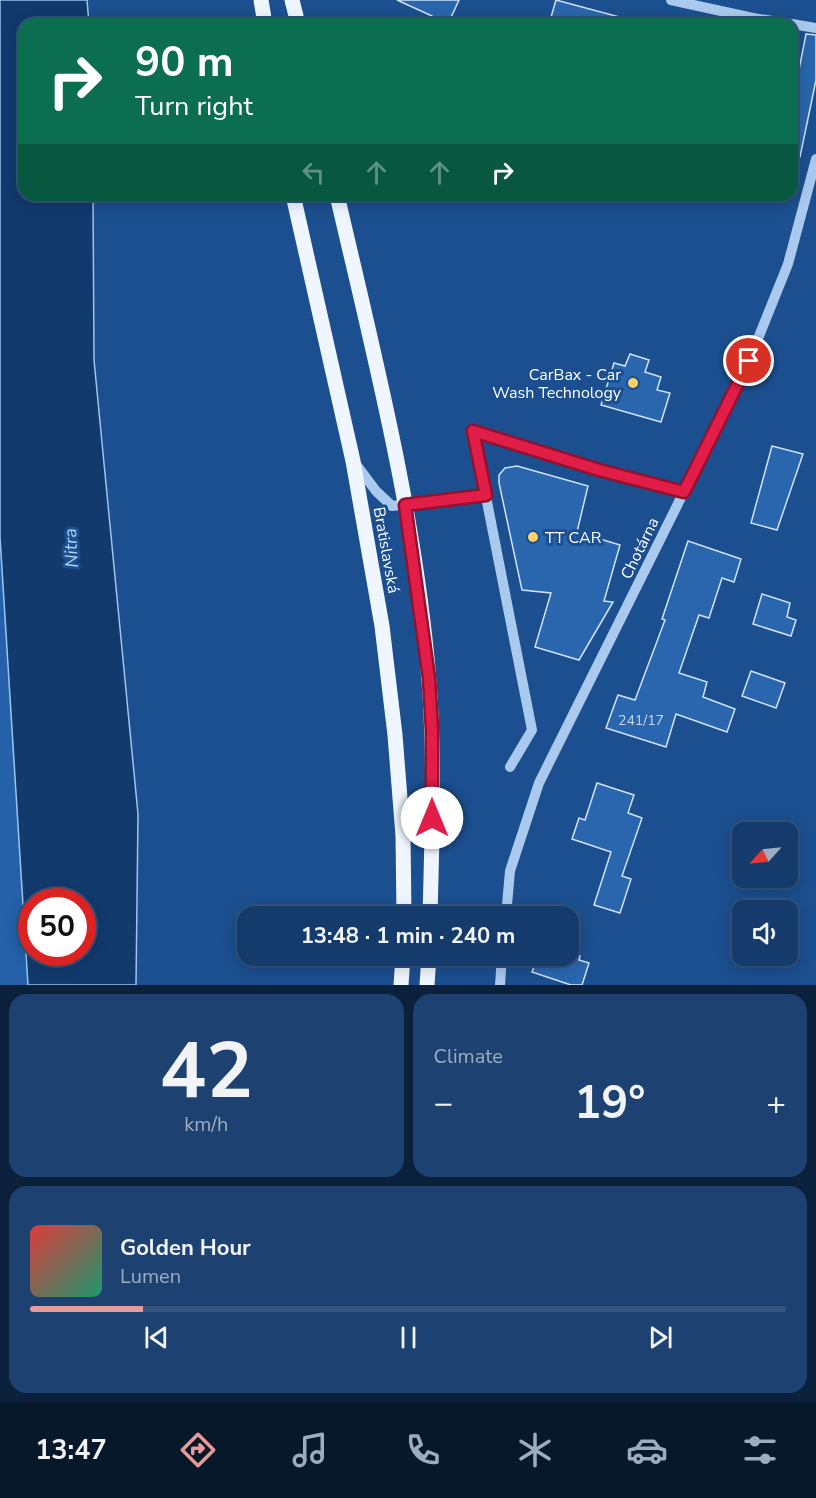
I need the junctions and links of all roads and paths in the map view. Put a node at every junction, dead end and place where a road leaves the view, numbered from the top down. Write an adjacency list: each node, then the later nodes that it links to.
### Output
1 (261, 0): 4 (main road)
2 (292, 0): 5 (main road)
3 (671, 0): 6 (street)
4 (264, 18)
5 (296, 18)
6 (753, 18)
7 (798, 25): 8 (street)
8 (816, 28)
9 (816, 159): 13 (street, Chotárna)
10 (294, 201): 12 (main road, Bratislavská)
11 (338, 201): 15 (main road, Bratislavská)
12 (353, 461): 15 (street); 17 (main road, Bratislavská)
13 (684, 492): 14 (street); 19 (street, Chotárna)
14 (486, 495): 15 (street); 16 (street)
15 (405, 505): 18 (main road, Bratislavská)
16 (510, 767)
17 (404, 906)
18 (430, 906)
19 (507, 906)
20 (402, 966): 23 (main road)
21 (428, 966): 24 (main road)
22 (501, 966): 25 (street)
23 (401, 985)
24 (427, 985)
25 (500, 985)

